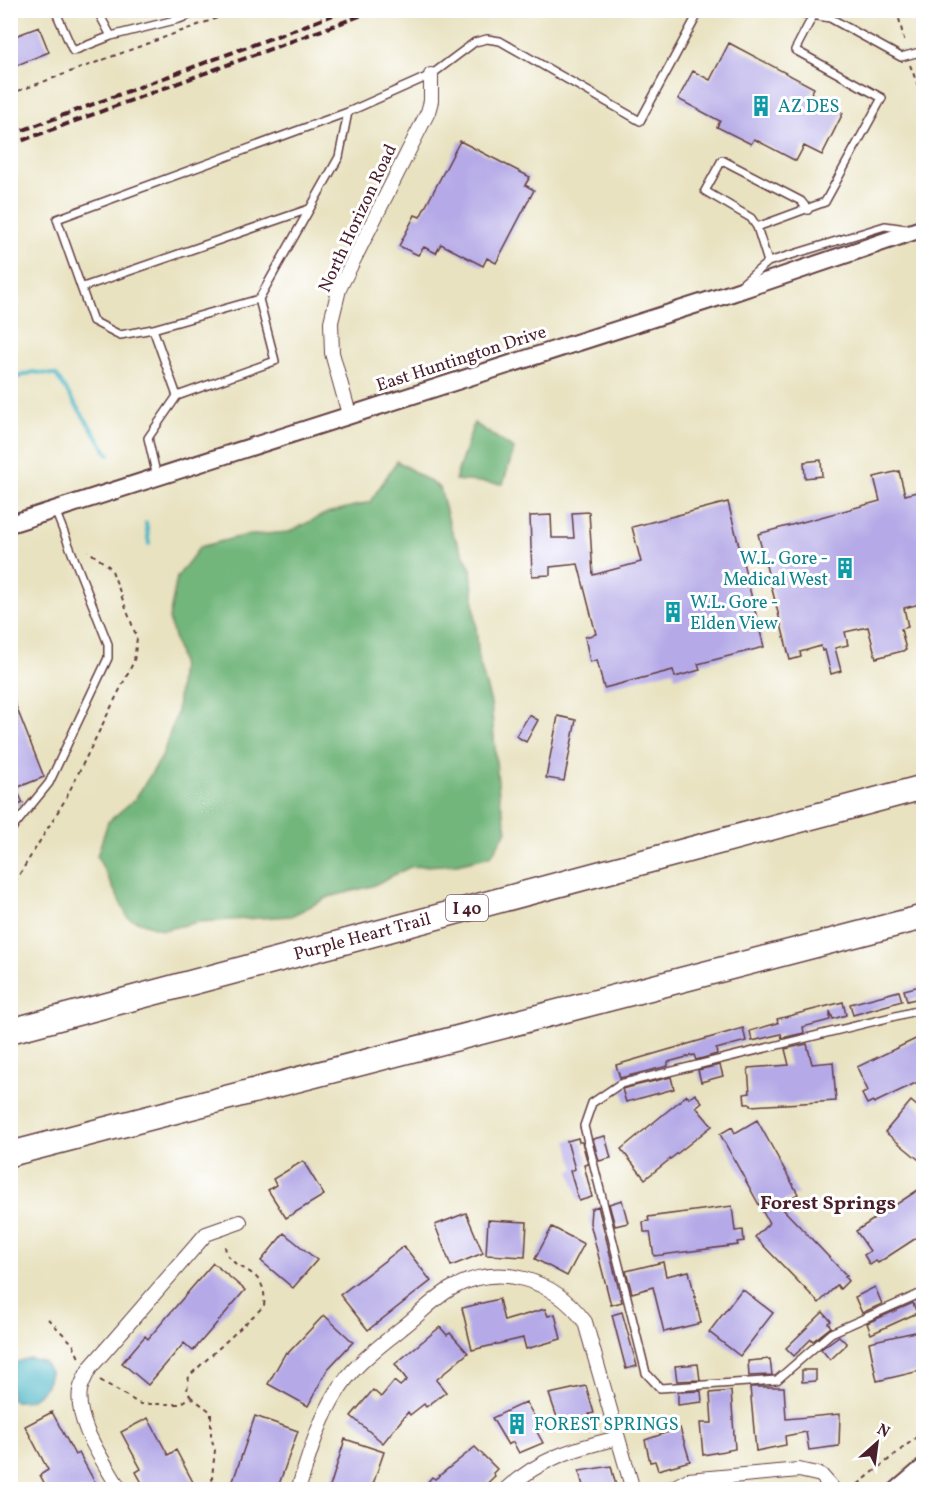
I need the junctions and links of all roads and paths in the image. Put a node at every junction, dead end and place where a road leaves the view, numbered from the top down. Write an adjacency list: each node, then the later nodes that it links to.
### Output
1 (55, 10): 9 (lane)
2 (97, 10): 9 (lane)
3 (202, 10): 9 (lane)
4 (239, 10): 14 (path)
5 (700, 10): 13 (lane)
6 (782, 10): 8 (lane)
7 (897, 10): 10 (path)
8 (815, 13): 11 (lane); 18 (lane)
9 (111, 36)
10 (905, 46)
11 (924, 51)
12 (910, 66): 15 (path)
13 (431, 75): 16 (lane); 27 (street, North Horizon Road)
14 (10, 94)
15 (924, 101)
16 (348, 112): 17 (lane); 22 (lane)
17 (309, 209): 22 (lane); 24 (lane)
18 (808, 210): 19 (lane); 19 (lane)
19 (757, 227): 21 (lane)
20 (919, 229): 21 (lane); 23 (street, East Huntington Drive)
21 (768, 262): 23 (lane)
22 (83, 287): 25 (lane)
23 (732, 292): 27 (street, East Huntington Drive)
24 (259, 298): 25 (lane); 26 (lane)
25 (153, 329): 26 (lane)
26 (177, 396): 28 (lane)
27 (349, 414): 28 (street, East Huntington Drive)
28 (157, 478): 29 (street, East Huntington Drive)
29 (55, 510): 30 (street, East Huntington Drive); 32 (lane)
30 (10, 524)
31 (924, 787): 35 (highway, Purple Heart Trail / I 40)
32 (10, 831)
33 (924, 917): 36 (highway)
34 (924, 1009): 39 (lane)
35 (10, 1031)
36 (10, 1154)
37 (240, 1222): 41 (street)
38 (225, 1246): 43 (path)
39 (924, 1292)
40 (48, 1318): 41 (path)
41 (92, 1366): 47 (street)
42 (100, 1380): 43 (path)
43 (191, 1397): 48 (path)
44 (924, 1431): 54 (path)
45 (618, 1438): 49 (street); 50 (street); 51 (street)
46 (924, 1467): 55 (street)
47 (120, 1490)
48 (213, 1490)
49 (298, 1490)
50 (505, 1490)
51 (633, 1490)
52 (669, 1490): 53 (street)
53 (834, 1490)
54 (851, 1490)
55 (897, 1490)

